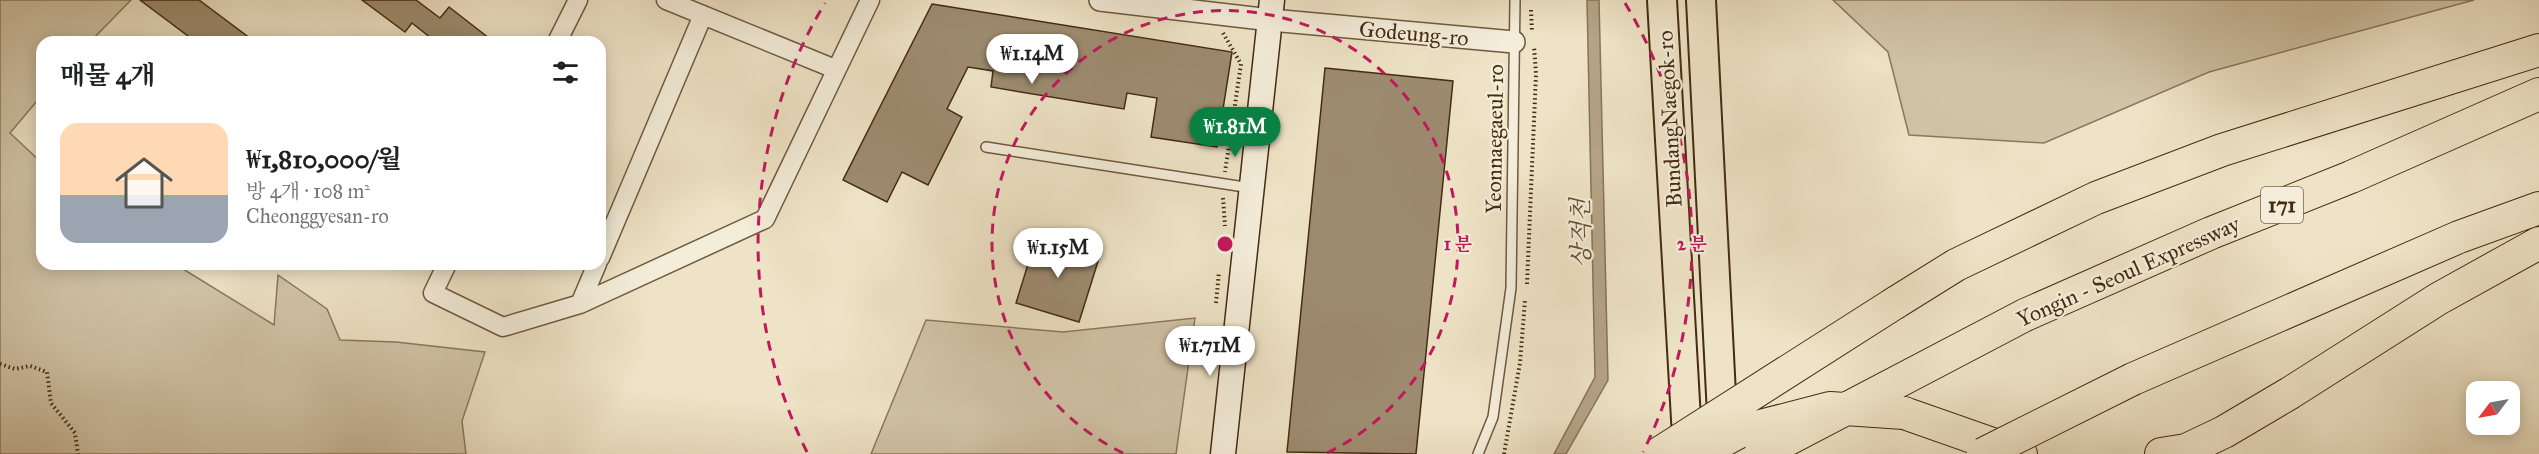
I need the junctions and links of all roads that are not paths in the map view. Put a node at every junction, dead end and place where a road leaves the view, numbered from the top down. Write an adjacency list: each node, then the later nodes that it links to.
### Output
1 (578, 0): 10 (street)
2 (666, 0): 9 (street)
3 (870, 0): 13 (street)
4 (1100, 0): 8 (street, Godeung-ro)
5 (1515, 0): 11 (lane, Yeonnaegaeul-ro)
6 (1662, 0): 26 (highway, BundangNaegok-ro)
7 (1701, 0): 28 (highway, BundangNaegok-ro)
8 (1271, 10): 11 (street, Godeung-ro); 16 (main road)
9 (703, 15): 13 (street); 19 (street)
10 (560, 36)
11 (1514, 42): 24 (lane, Yeonnaegaeul-ro)
12 (2539, 50): 25 (highway, bridge)
13 (835, 69): 22 (street)
14 (2539, 93): 29 (highway, Yongin - Seoul Expressway / 171, bridge)
15 (987, 147): 16 (lane)
16 (1253, 188): 23 (main road)
17 (2539, 208): 30 (highway, bridge)
18 (2539, 243): 32 (highway)
19 (606, 244)
20 (444, 270): 22 (street)
21 (594, 270): 22 (street)
22 (580, 304)
23 (1225, 449)
24 (1478, 454)
25 (1658, 454)
26 (1688, 454)
27 (1698, 454): 31 (highway, bridge)
28 (1725, 454)
29 (1760, 454)
30 (1983, 454)
31 (2020, 454)
32 (2161, 454)

